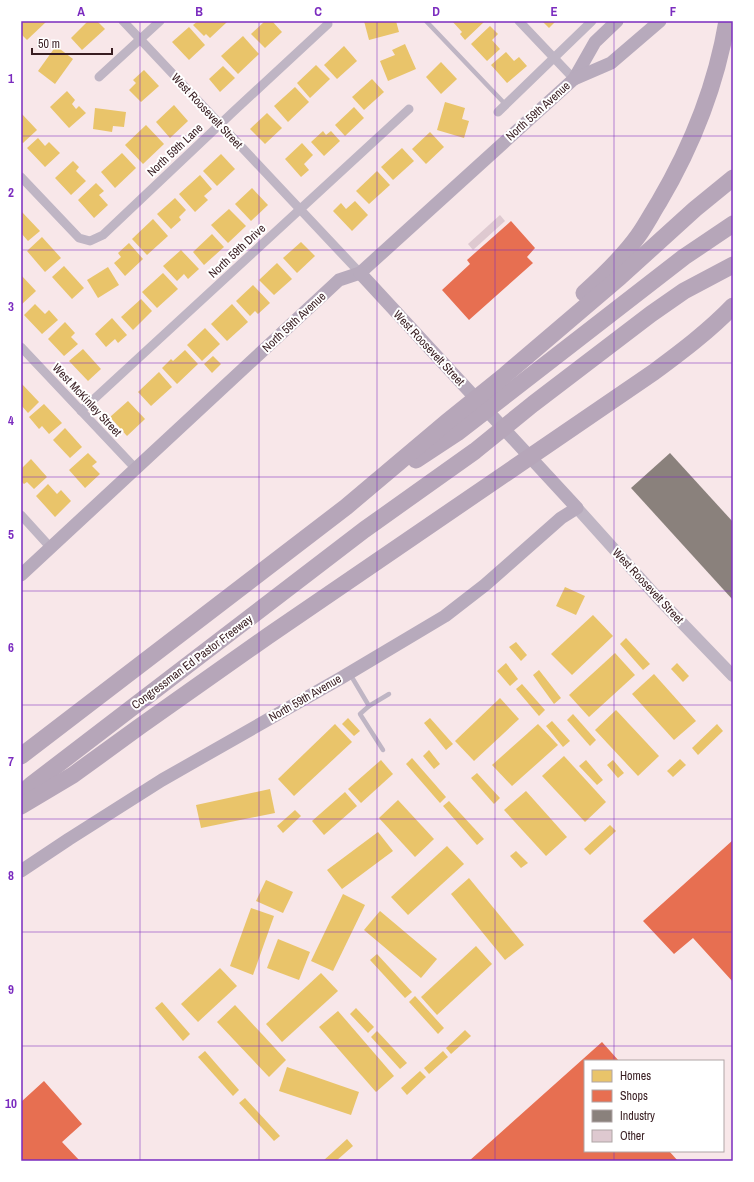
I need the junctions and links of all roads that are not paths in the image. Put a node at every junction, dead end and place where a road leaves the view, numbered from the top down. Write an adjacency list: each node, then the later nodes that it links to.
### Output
1 (123, 21): 10 (street, West Roosevelt Street)
2 (160, 21): 10 (street)
3 (426, 21): 14 (lane)
4 (519, 21): 11 (street)
5 (592, 21): 11 (street)
6 (617, 21): 13 (main road, North 59th Avenue)
7 (660, 21): 13 (main road, North 59th Avenue)
8 (727, 21): 27 (highway)
9 (328, 24): 17 (street, North 59th Lane)
10 (140, 39): 12 (street); 17 (street, West Roosevelt Street)
11 (554, 58): 13 (street); 14 (street)
12 (99, 78)
13 (574, 79): 24 (main road, North 59th Avenue)
14 (506, 104): 16 (street)
15 (409, 109): 20 (street, North 59th Drive)
16 (498, 112)
17 (220, 124): 18 (street, North 59th Lane); 20 (street, West Roosevelt Street)
18 (21, 177)
19 (733, 178): 27 (highway)
20 (299, 209): 24 (street, West Roosevelt Street); 28 (street, North 59th Drive)
21 (733, 224): 27 (highway)
22 (733, 237): 27 (highway)
23 (733, 265): 27 (highway)
24 (360, 273): 30 (main road, North 59th Avenue); 32 (main road, West Roosevelt Street)
25 (733, 306): 43 (highway)
26 (21, 347): 28 (street, West McKinley Street)
27 (515, 386): 29 (highway); 29 (highway)
28 (81, 411): 30 (street, West McKinley Street)
29 (458, 433): 31 (highway); 31 (highway); 42 (highway, Congressman Ed Pastor Freeway)
30 (136, 469): 34 (main road, North 59th Avenue)
31 (346, 507): 41 (highway)
32 (577, 508): 36 (main road, North 59th Avenue); 37 (street, West Roosevelt Street)
33 (21, 515): 34 (street)
34 (51, 548): 35 (main road, North 59th Avenue)
35 (21, 575)
36 (349, 673): 39 (lane); 44 (main road, North 59th Avenue)
37 (733, 676)
38 (389, 694): 39 (lane)
39 (369, 706): 40 (lane)
40 (383, 750)
41 (21, 756)
42 (21, 794)
43 (21, 806)
44 (21, 871)

